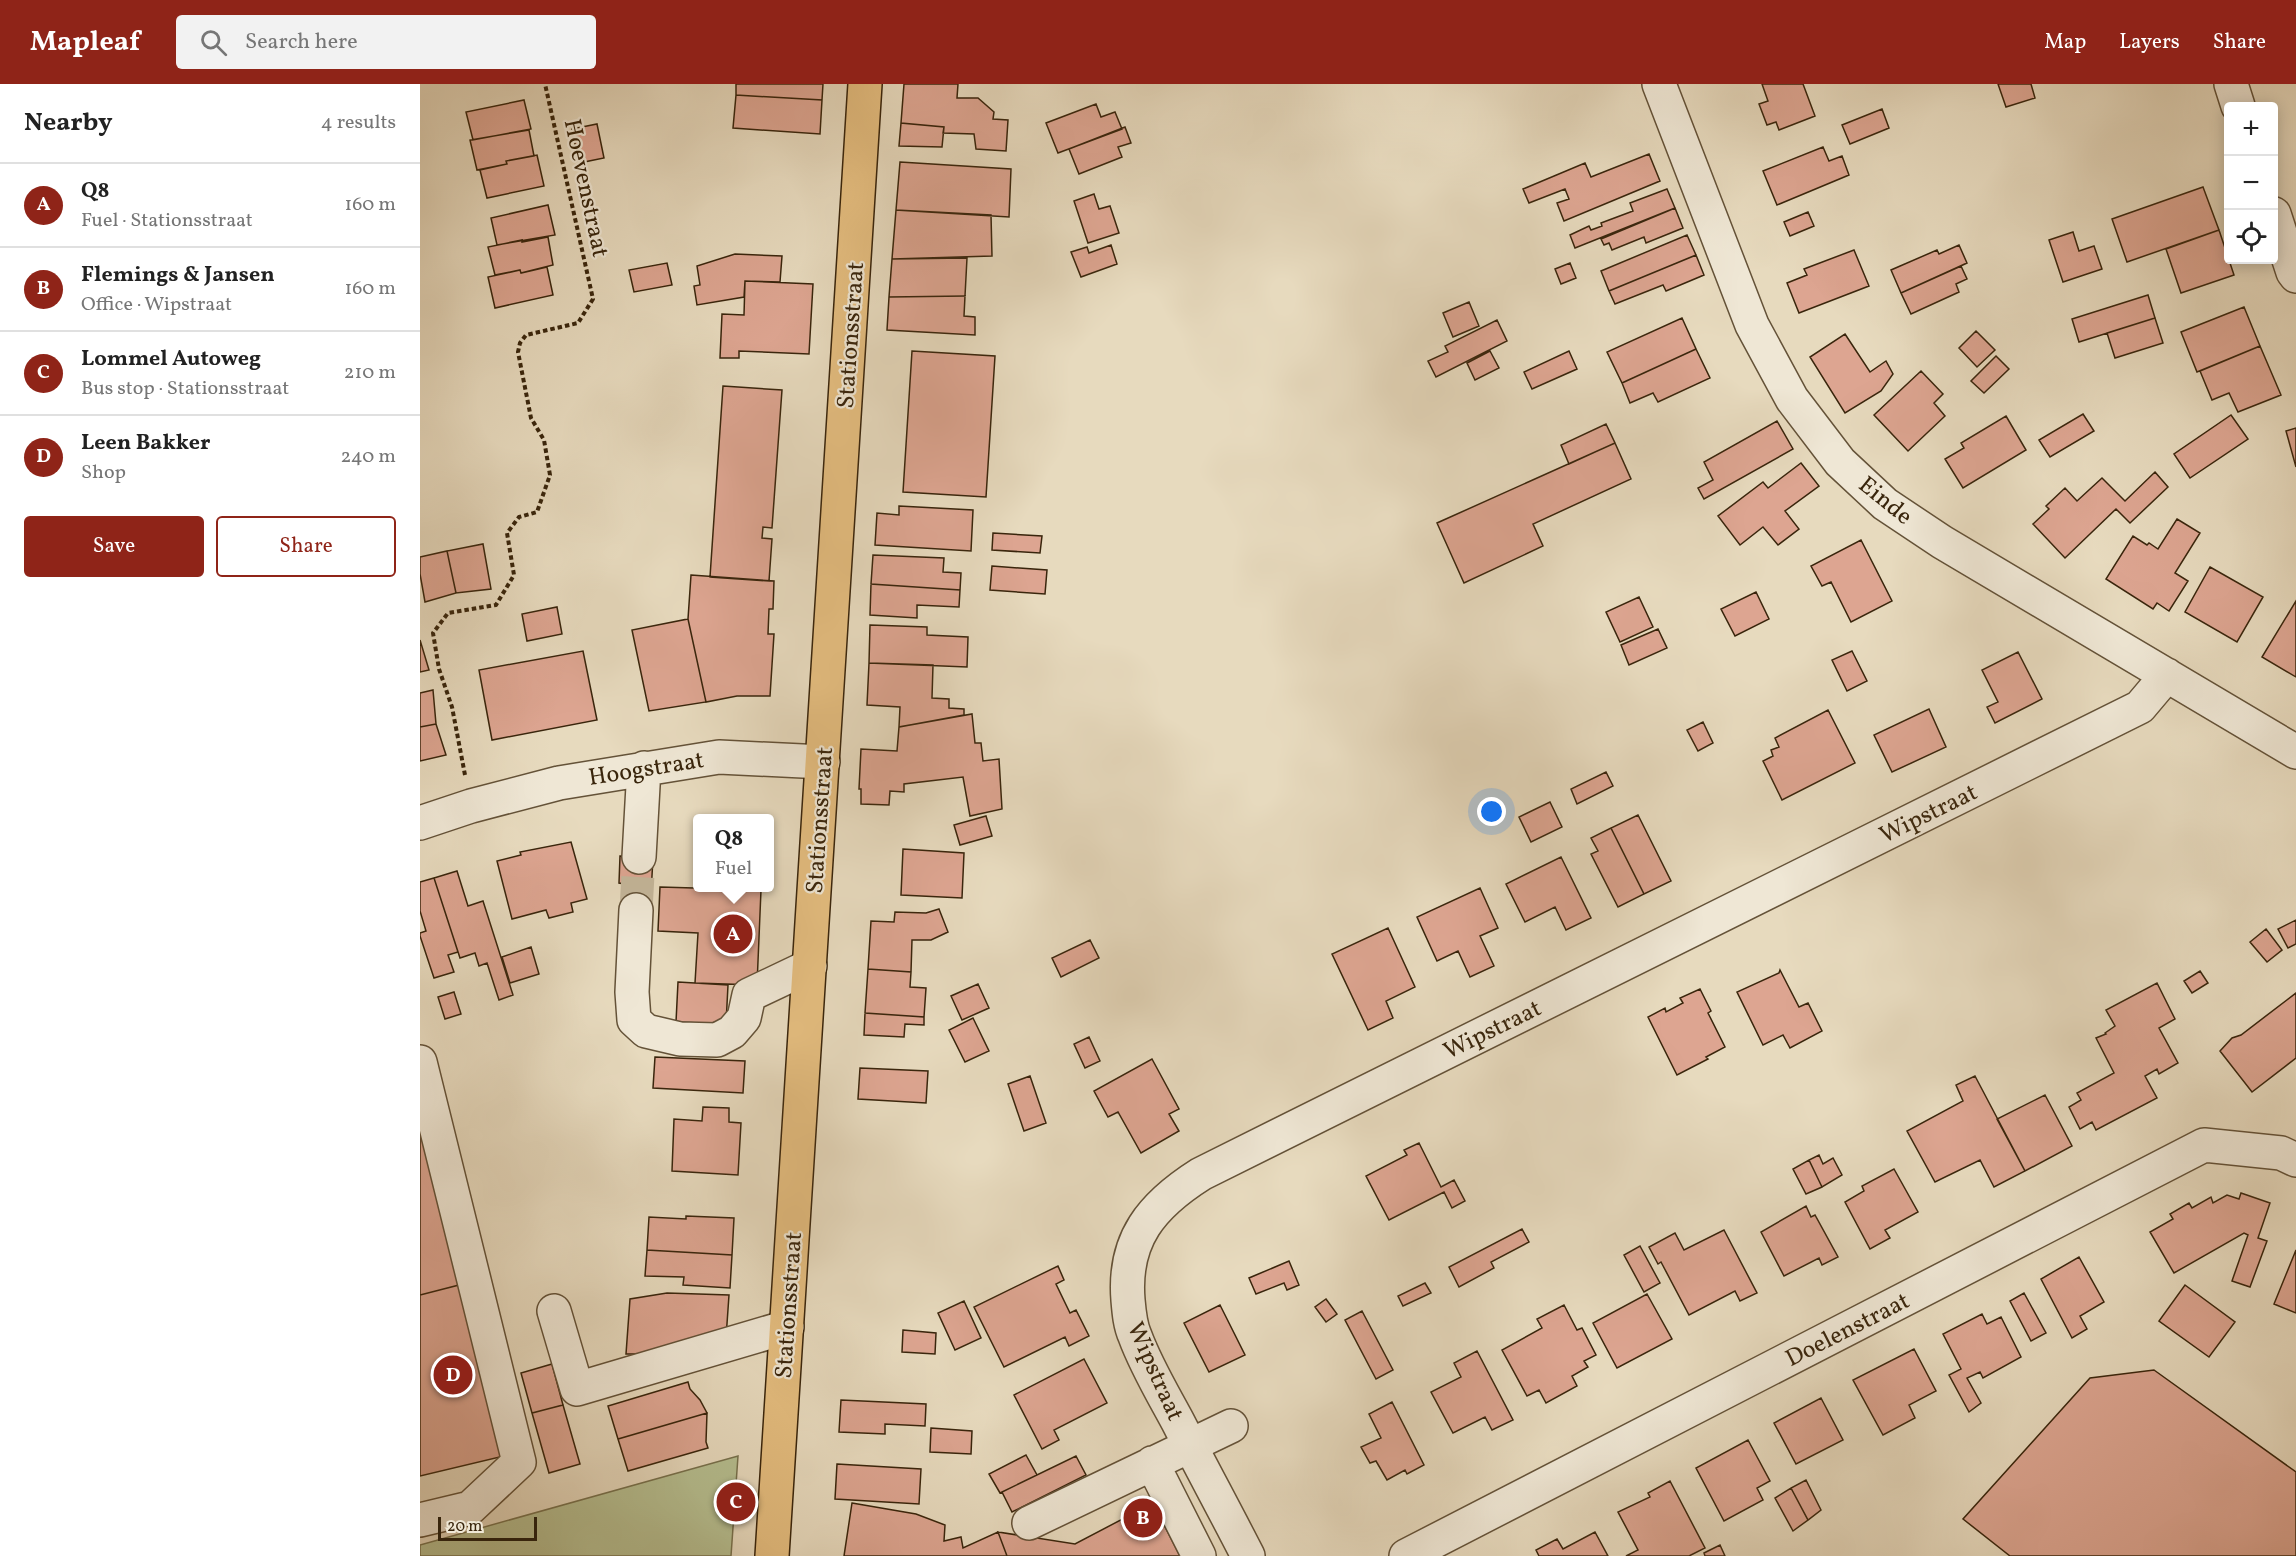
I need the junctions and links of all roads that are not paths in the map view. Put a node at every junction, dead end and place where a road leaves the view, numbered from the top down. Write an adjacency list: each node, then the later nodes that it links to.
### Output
1 (865, 84): 9 (main road, Stationsstraat)
2 (1659, 84): 7 (street, Einde)
3 (2230, 84): 4 (street)
4 (2237, 102)
5 (2278, 226): 6 (street)
6 (2296, 276)
7 (2167, 675): 8 (street, Einde); 20 (street, Wipstraat)
8 (2296, 752)
9 (823, 762): 10 (street, Hoogstraat); 14 (main road, Stationsstraat)
10 (644, 768): 11 (street, Hoogstraat); 12 (street)
11 (420, 823)
12 (639, 858)
13 (636, 910): 14 (street)
14 (810, 966): 18 (main road, Stationsstraat)
15 (420, 1062): 22 (street)
16 (2296, 1160): 27 (street, Doelenstraat)
17 (554, 1311): 18 (street)
18 (787, 1327): 24 (main road, Stationsstraat)
19 (1231, 1426): 20 (street)
20 (1190, 1445): 21 (street); 26 (street, Wipstraat)
21 (1152, 1463): 23 (street); 25 (street)
22 (420, 1520)
23 (1029, 1523)
24 (772, 1556)
25 (1199, 1556)
26 (1248, 1556)
27 (1406, 1556)

